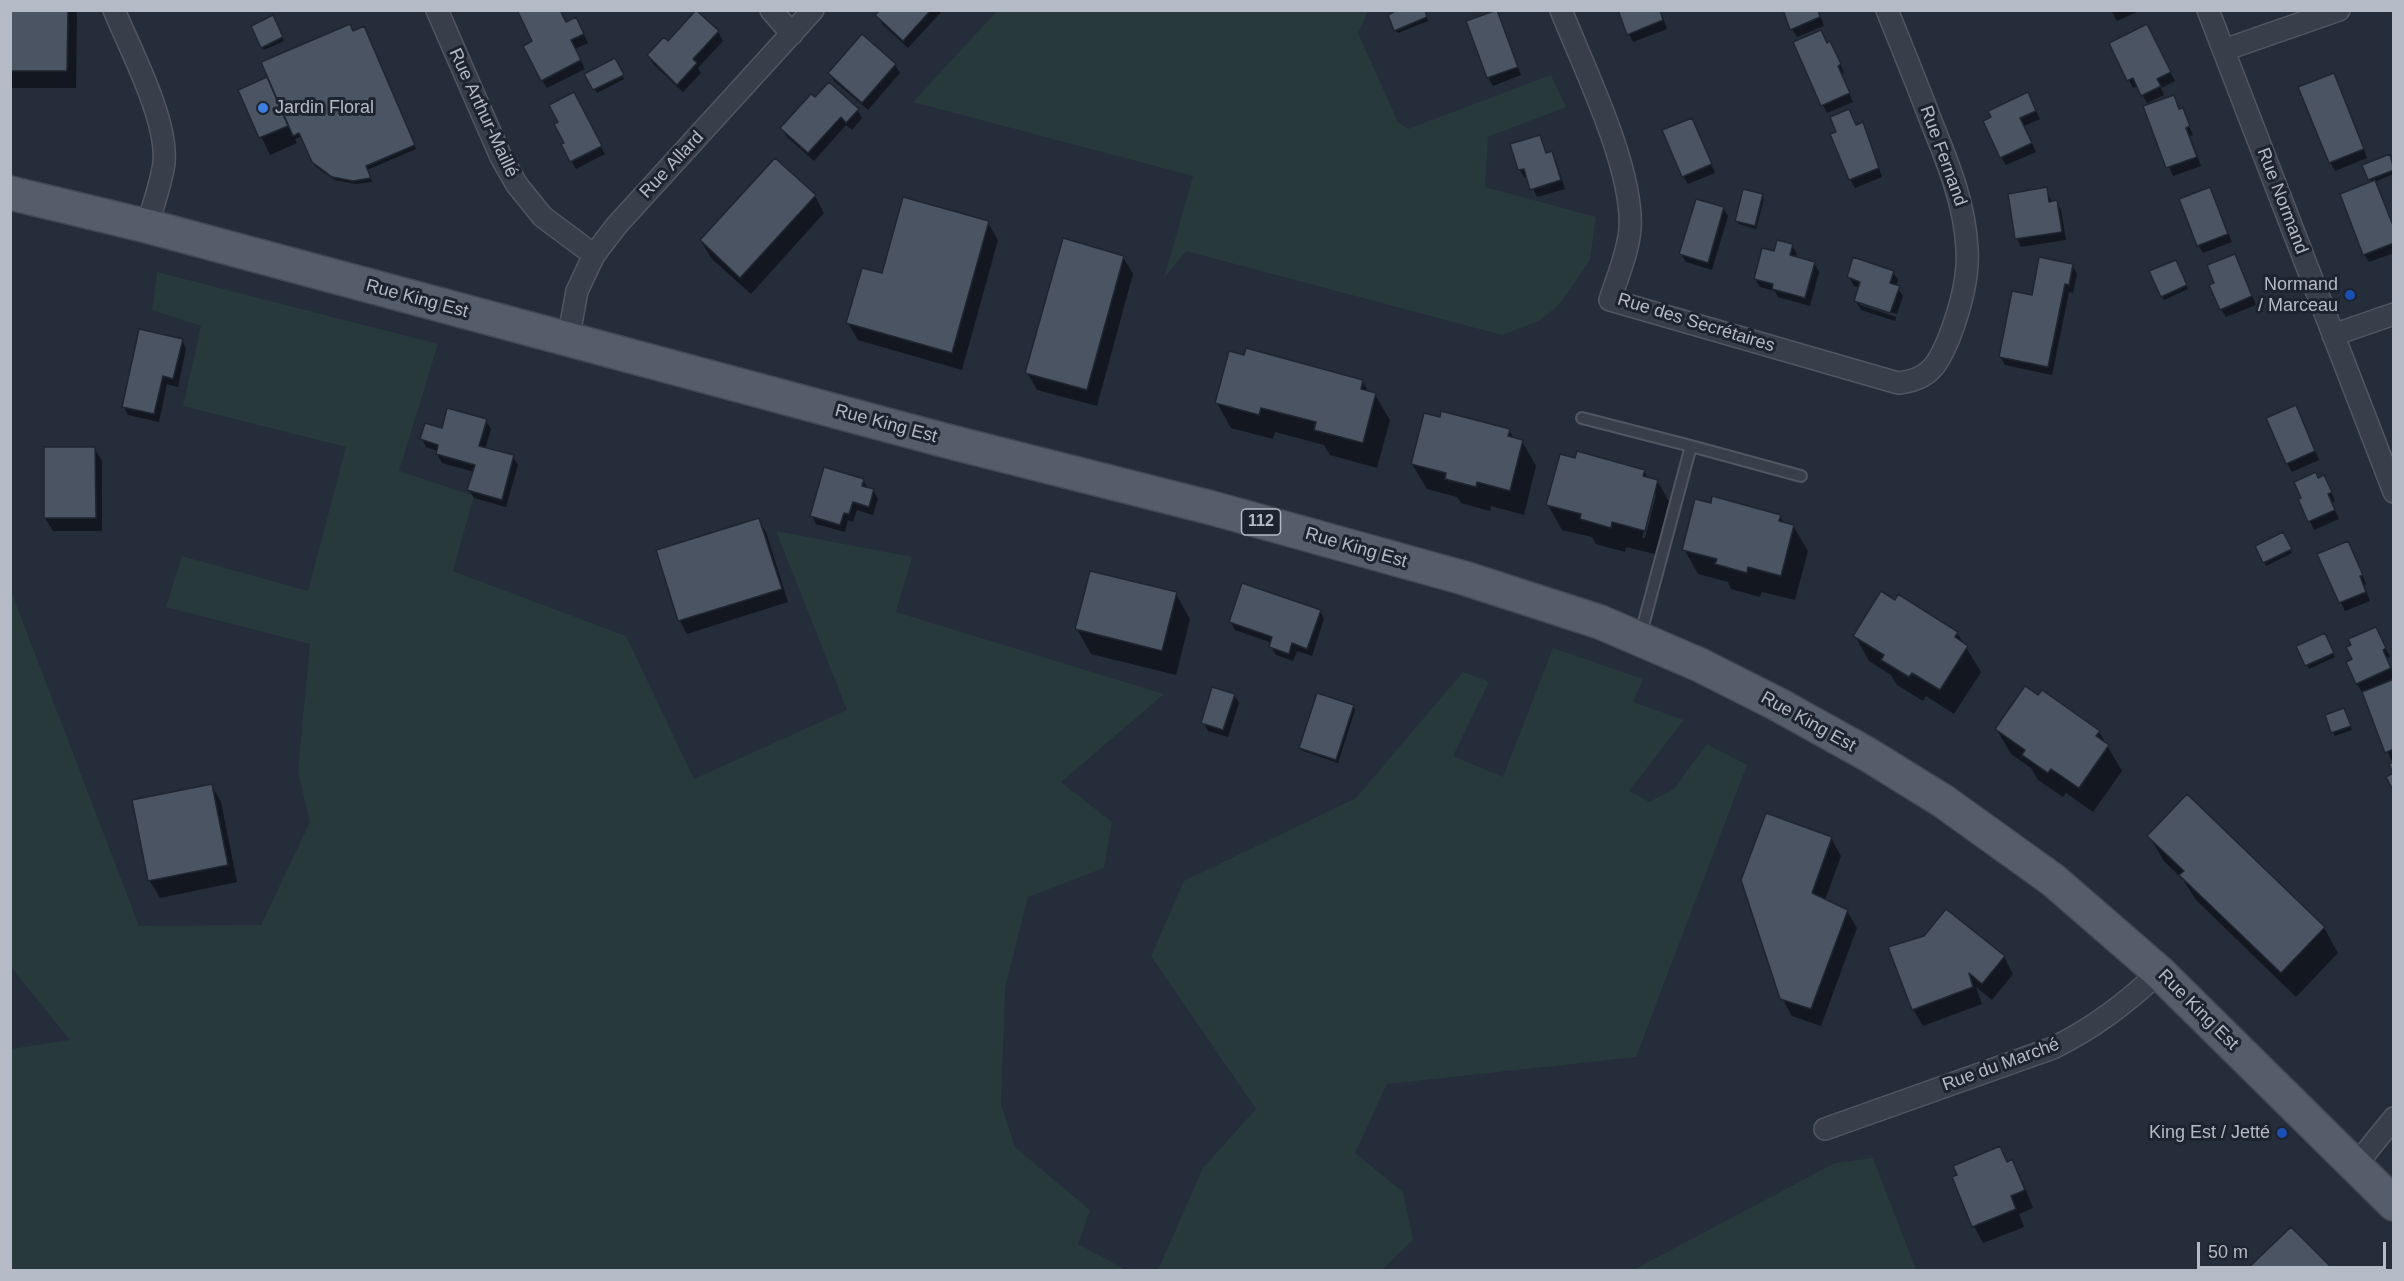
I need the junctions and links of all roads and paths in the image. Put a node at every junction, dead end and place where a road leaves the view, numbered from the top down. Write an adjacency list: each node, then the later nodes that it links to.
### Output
1 (114, 10): 12 (street)
2 (437, 10): 13 (street, Rue Arthur-Maillé)
3 (771, 10): 9 (street)
4 (813, 10): 9 (street, Rue Allard)
5 (1561, 10): 17 (street, Rue des Secrétaires)
6 (1887, 10): 17 (street, Rue Fernand)
7 (2208, 10): 10 (street, Rue Normand)
8 (2339, 10): 10 (street)
9 (792, 33): 13 (street, Rue Allard)
10 (2223, 50): 15 (street, Rue Normand)
11 (10, 194): 12 (main road, Rue King Est / 112)
12 (147, 226): 16 (main road, Rue King Est / 112)
13 (594, 255): 16 (street, Rue Allard)
14 (2394, 314): 15 (street)
15 (2333, 335): 21 (street, Rue Normand)
16 (568, 340): 22 (main road, Rue King Est / 112)
17 (1930, 372)
18 (1582, 418): 19 (lane)
19 (1691, 446): 20 (lane); 22 (lane)
20 (1801, 476)
21 (2394, 492)
22 (1639, 640): 23 (main road, Rue King Est / 112)
23 (2159, 972): 25 (street, Rue du Marché); 26 (main road, Rue King Est / 112)
24 (2394, 1118): 26 (street)
25 (1825, 1129)
26 (2355, 1166): 27 (main road, Rue King Est / 112)
27 (2394, 1204)

